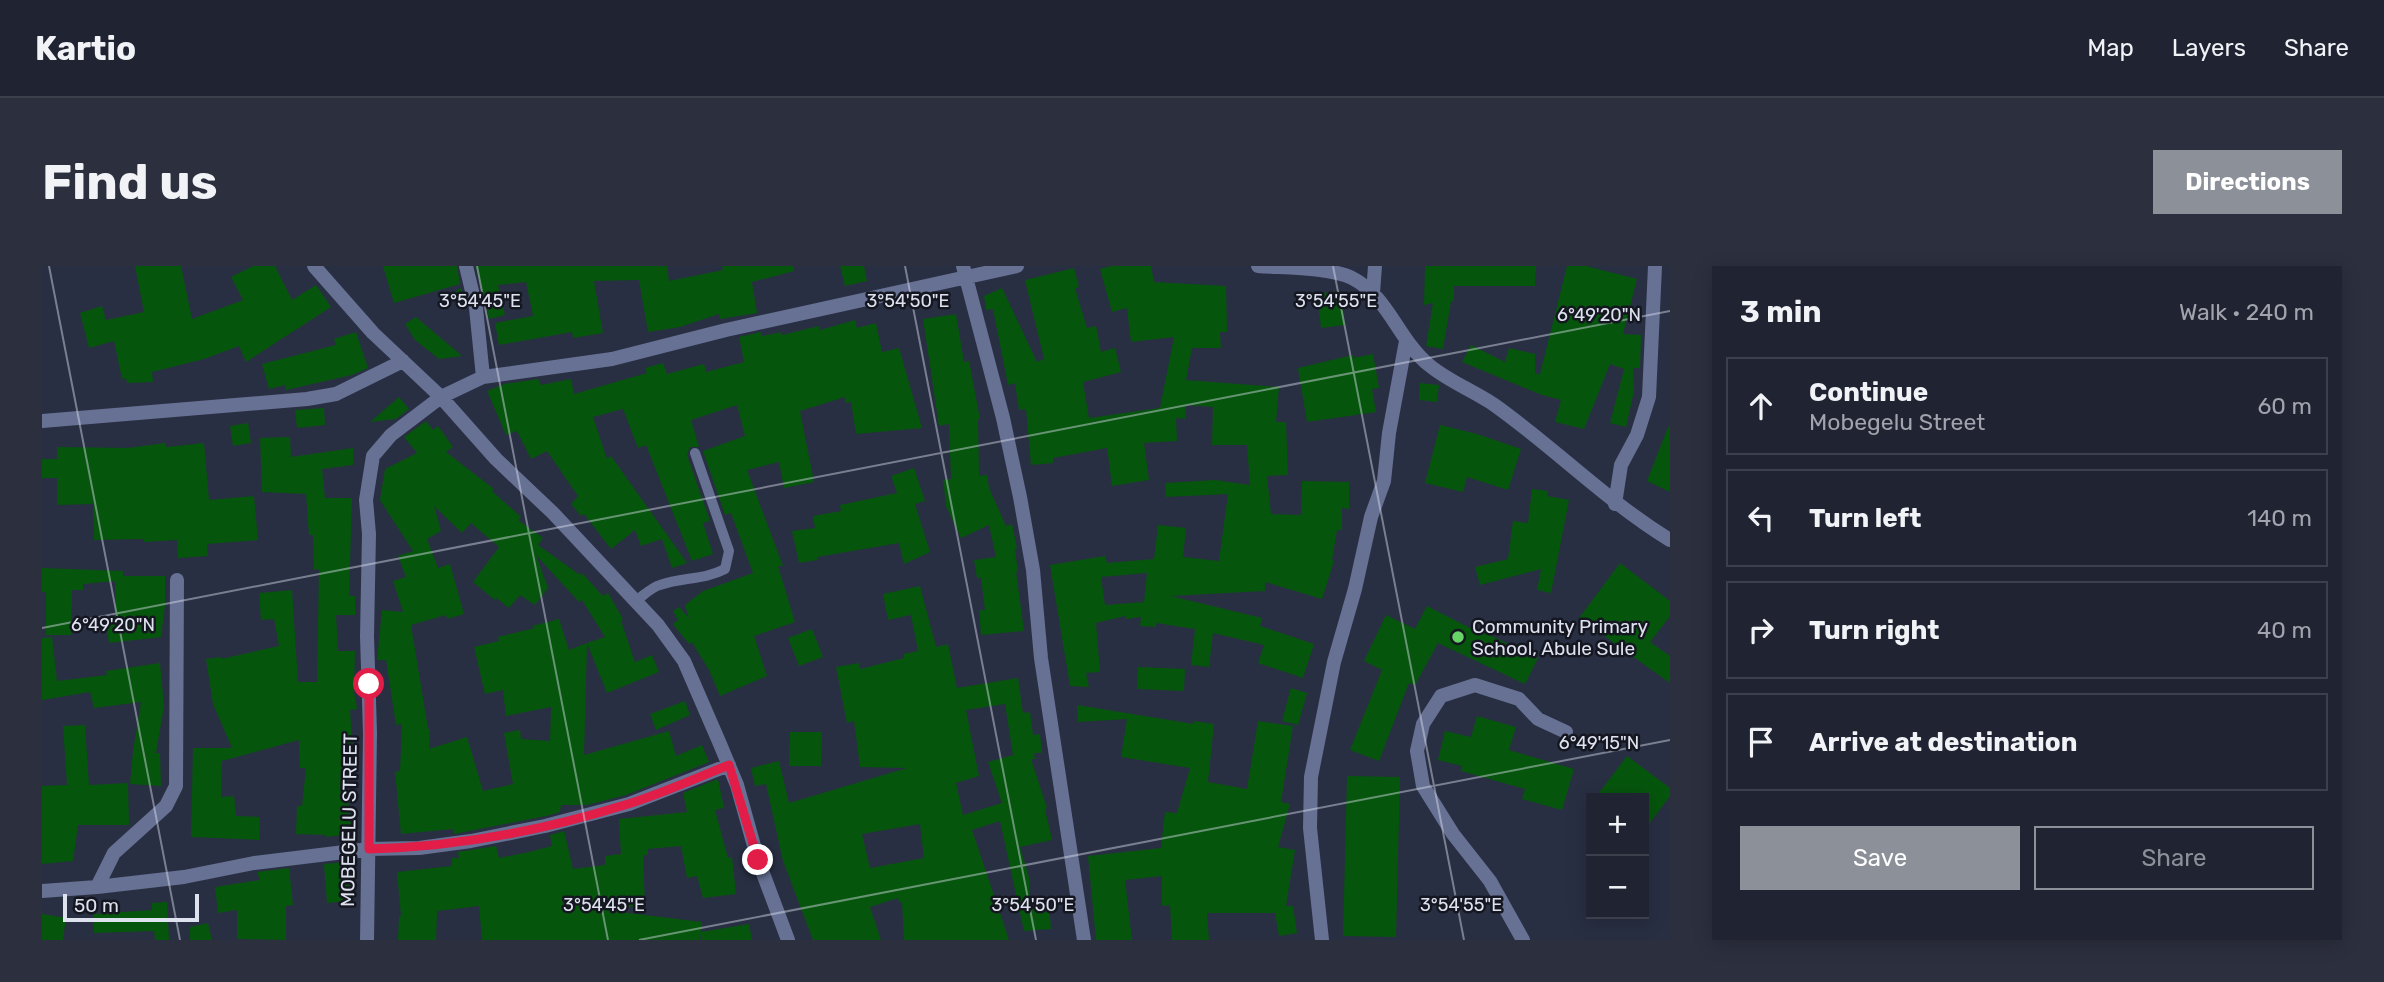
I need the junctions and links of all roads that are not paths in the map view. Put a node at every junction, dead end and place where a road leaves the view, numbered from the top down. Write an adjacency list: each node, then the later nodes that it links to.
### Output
1 (314, 266): 10 (street)
2 (466, 266): 11 (street)
3 (1017, 266): 7 (street, MOBEGELU STREET)
4 (1258, 266): 8 (street)
5 (1375, 266): 8 (street)
6 (1655, 266): 15 (street)
7 (964, 271): 11 (street, MOBEGELU STREET); 26 (street)
8 (1373, 293): 9 (street)
9 (1406, 341): 15 (street); 27 (street)
10 (403, 361): 12 (street); 13 (street)
11 (483, 377): 12 (street, MOBEGELU STREET)
12 (441, 397): 18 (street); 21 (street, MOBEGELU STREET)
13 (42, 421)
14 (695, 453): 18 (lane)
15 (1615, 504): 16 (street)
16 (1670, 540)
17 (177, 580): 22 (street)
18 (637, 600): 20 (street)
19 (1566, 732): 28 (street)
20 (729, 765): 21 (street); 25 (street)
21 (369, 849): 22 (street); 24 (street, MOBEGELU STREET)
22 (97, 887): 23 (street)
23 (42, 891)
24 (367, 940)
25 (788, 940)
26 (1084, 940)
27 (1322, 940)
28 (1523, 940)

